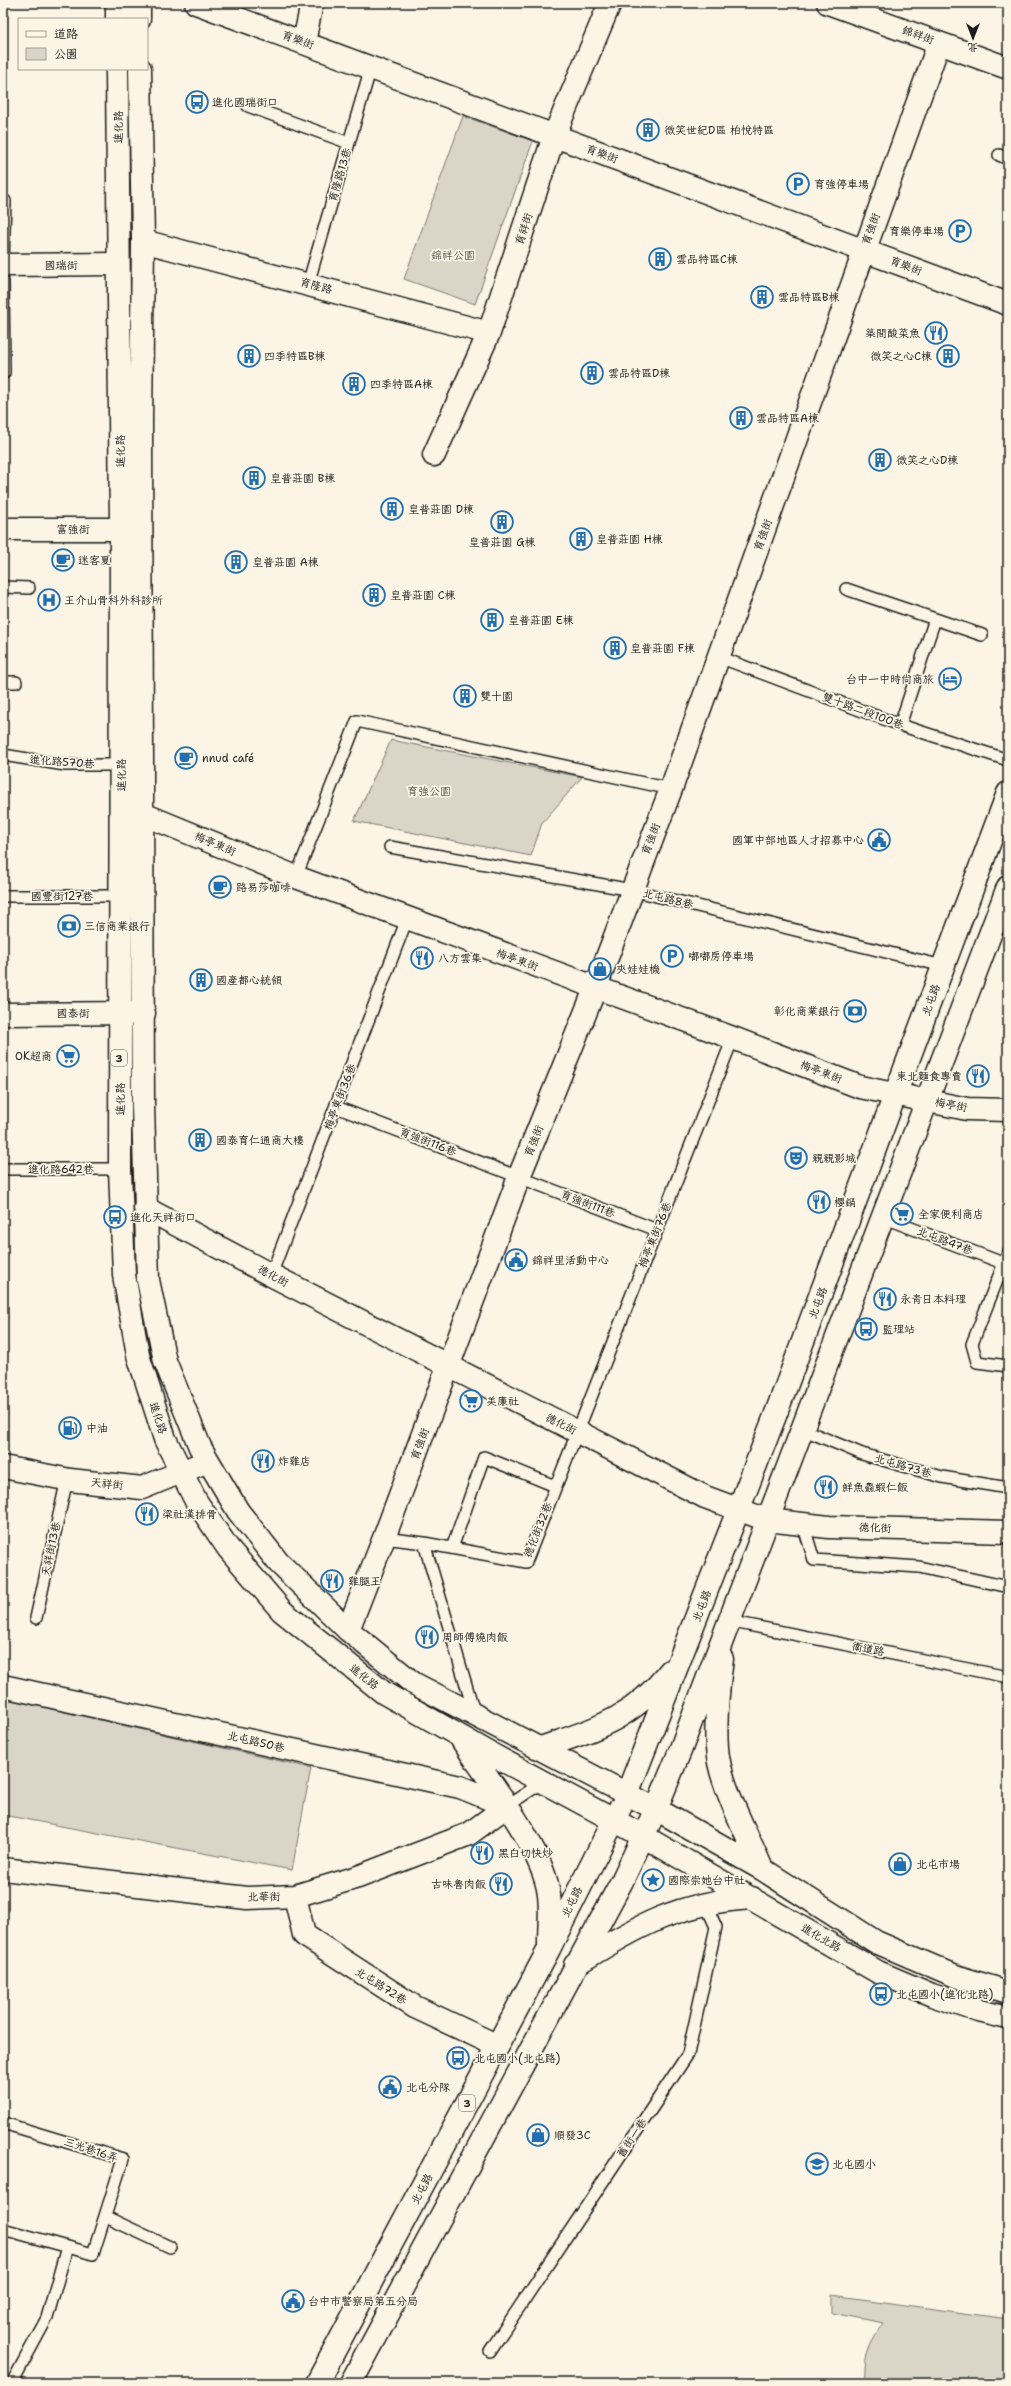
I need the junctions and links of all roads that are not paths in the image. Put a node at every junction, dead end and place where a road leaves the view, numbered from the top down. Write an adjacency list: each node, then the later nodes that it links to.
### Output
1 (117, 3): 7 (main road)
2 (139, 3): 8 (main road)
3 (196, 3): 9 (main road, 育樂街)
4 (312, 3): 9 (main road)
5 (610, 3): 16 (main road, 育祥街)
6 (828, 3): 10 (main road, 錦祥街)
7 (117, 18)
8 (139, 18)
9 (304, 42): 11 (main road, 育樂街)
10 (939, 42): 12 (main road, 錦祥街); 20 (main road, 育強街)
11 (371, 67): 16 (main road, 育樂街); 17 (lane, 育隆路13巷)
12 (1008, 68)
13 (117, 70): 22 (main road, 進化路 / 3)
14 (140, 70): 19 (main road, 進化路)
15 (248, 106): 17 (lane)
16 (554, 136): 20 (main road, 育樂街); 27 (main road, 育祥街)
17 (349, 143): 25 (lane, 育隆路13巷)
18 (3, 201): 21 (lane)
19 (143, 240): 25 (main road, 育隆路); 30 (main road, 進化路)
20 (863, 250): 26 (main road, 育樂街); 38 (main road, 育強街)
21 (3, 261)
22 (118, 264): 23 (main road, 國瑞街); 32 (main road, 進化路 / 3)
23 (3, 265)
24 (3, 281): 28 (lane)
25 (308, 284): 27 (main road, 育隆路)
26 (1008, 304)
27 (489, 333): 29 (main road, 育祥街)
28 (4, 373)
29 (434, 454)
30 (142, 528): 32 (main road, 富強街); 47 (main road, 進化路)
31 (3, 529): 32 (main road, 富強街)
32 (120, 529): 44 (main road, 進化路 / 3)
33 (3, 587): 34 (lane)
34 (29, 588)
35 (846, 589): 36 (lane)
36 (935, 620): 37 (lane); 41 (lane)
37 (982, 635)
38 (719, 657): 41 (lane, 雙十路二段100巷); 45 (main road, 育強街)
39 (3, 682): 40 (lane)
40 (16, 682)
41 (900, 725): 43 (lane, 雙十路二段100巷)
42 (3, 755): 44 (lane, 進化路570巷)
43 (1008, 760)
44 (120, 765): 53 (main road, 進化路 / 3)
45 (671, 789): 49 (lane); 51 (main road, 育強街)
46 (1008, 793): 55 (main road, 北屯路)
47 (143, 814): 49 (main road, 梅亭東街); 58 (main road, 進化路)
48 (390, 847): 51 (lane, 北屯路8巷)
49 (296, 877): 54 (main road, 梅亭東街)
50 (1008, 887): 62 (main road)
51 (632, 890): 55 (lane, 北屯路8巷); 56 (main road, 育強街)
52 (3, 896): 53 (lane, 國豐街127巷)
53 (121, 896): 57 (main road, 進化路 / 3)
54 (407, 919): 56 (main road, 梅亭東街); 63 (lane, 梅亭東街36巷)
55 (943, 966): 61 (main road, 北屯路)
56 (595, 989): 60 (main road, 梅亭東街); 67 (main road, 育強街)
57 (119, 1013): 58 (main road, 國泰街); 59 (main road, 國泰街); 66 (main road, 進化路 / 3)
58 (144, 1013): 68 (main road, 進化路)
59 (3, 1014)
60 (733, 1038): 61 (main road, 梅亭東街); 70 (lane, 梅亭東街76巷)
61 (896, 1095): 62 (main road, 梅亭街); 83 (main road, 北屯路)
62 (925, 1100): 64 (main road, 梅亭街); 69 (main road)
63 (336, 1107): 67 (lane, 育強街116巷); 72 (lane, 梅亭東街36巷)
64 (1008, 1110)
65 (3, 1169): 66 (lane, 進化路642巷)
66 (120, 1169): 79 (main road, 進化路 / 3)
67 (519, 1177): 70 (lane, 育強街111巷); 73 (main road, 育強街)
68 (145, 1208): 72 (main road, 德化街); 77 (main road, 進化路)
69 (882, 1217): 71 (lane, 北屯路47巷); 75 (main road)
70 (657, 1230): 76 (lane, 梅亭東街76巷)
71 (1006, 1260): 74 (lane)
72 (271, 1275): 73 (main road, 德化街)
73 (449, 1366): 76 (main road, 德化街); 87 (main road, 育強街)
74 (1008, 1366)
75 (802, 1429): 82 (lane, 北屯路73巷); 84 (main road)
76 (578, 1433): 81 (lane, 德化街32巷); 83 (main road, 德化街)
77 (208, 1460): 79 (main road, 天祥街); 93 (main road, 進化路)
78 (3, 1467): 80 (main road, 天祥街)
79 (181, 1472): 80 (main road, 天祥街); 98 (main road, 進化路 / 3)
80 (67, 1480): 91 (lane, 天祥街13巷)
81 (555, 1486): 89 (lane, 德化街32巷); 89 (lane)
82 (1008, 1488)
83 (739, 1508): 84 (main road, 德化街); 94 (main road, 北屯路)
84 (767, 1520): 85 (main road, 德化街); 92 (main road)
85 (803, 1524): 86 (main road, 德化街); 90 (lane)
86 (1008, 1532)
87 (384, 1538): 88 (lane, 德化街32巷); 93 (main road, 育強街)
88 (424, 1543): 89 (lane, 德化街32巷); 97 (lane)
89 (452, 1548)
90 (1008, 1587)
91 (36, 1618)
92 (728, 1620): 95 (lane, 衛道路); 103 (main road); 107 (main road)
93 (348, 1630): 97 (main road, 進化路)
94 (683, 1655): 99 (main road); 101 (main road, 北屯路)
95 (1008, 1677)
96 (3, 1686): 102 (main road, 北屯路50巷)
97 (475, 1716): 99 (main road, 進化路)
98 (460, 1736): 100 (main road, 進化路 / 3); 102 (main road)
99 (541, 1748): 101 (main road, 進化路)
100 (543, 1782): 102 (lane); 104 (main road, 進化路 / 3)
101 (627, 1794): 103 (main road, 進化路); 104 (main road, 北屯路 / 3)
102 (507, 1806): 108 (main road, 北華街); 111 (main road)
103 (656, 1809): 105 (main road); 107 (main road)
104 (613, 1821): 105 (main road, 進化路 / 3); 111 (main road, 北屯路 / 3)
105 (643, 1836): 109 (main road, 進化北路); 112 (main road)
106 (3, 1869): 108 (main road, 北華街)
107 (762, 1869): 113 (main road)
108 (295, 1896): 115 (main road, 北屯路72巷)
109 (752, 1898): 110 (main road); 114 (main road, 進化北路)
110 (706, 1905): 112 (main road); 121 (lane, 舊街一巷)
111 (549, 1949): 115 (main road, 北屯路 / 3)
112 (575, 1965): 124 (main road)
113 (1008, 1992)
114 (1008, 2018)
115 (498, 2046): 123 (main road, 北屯路 / 3)
116 (3, 2123): 117 (lane, 三光巷16弄)
117 (106, 2217): 119 (lane, 三光巷16弄); 120 (lane)
118 (3, 2229): 119 (lane, 三光巷16弄)
119 (67, 2247): 122 (lane)
120 (170, 2247)
121 (490, 2351)
122 (12, 2383)
123 (317, 2383)
124 (351, 2383)

